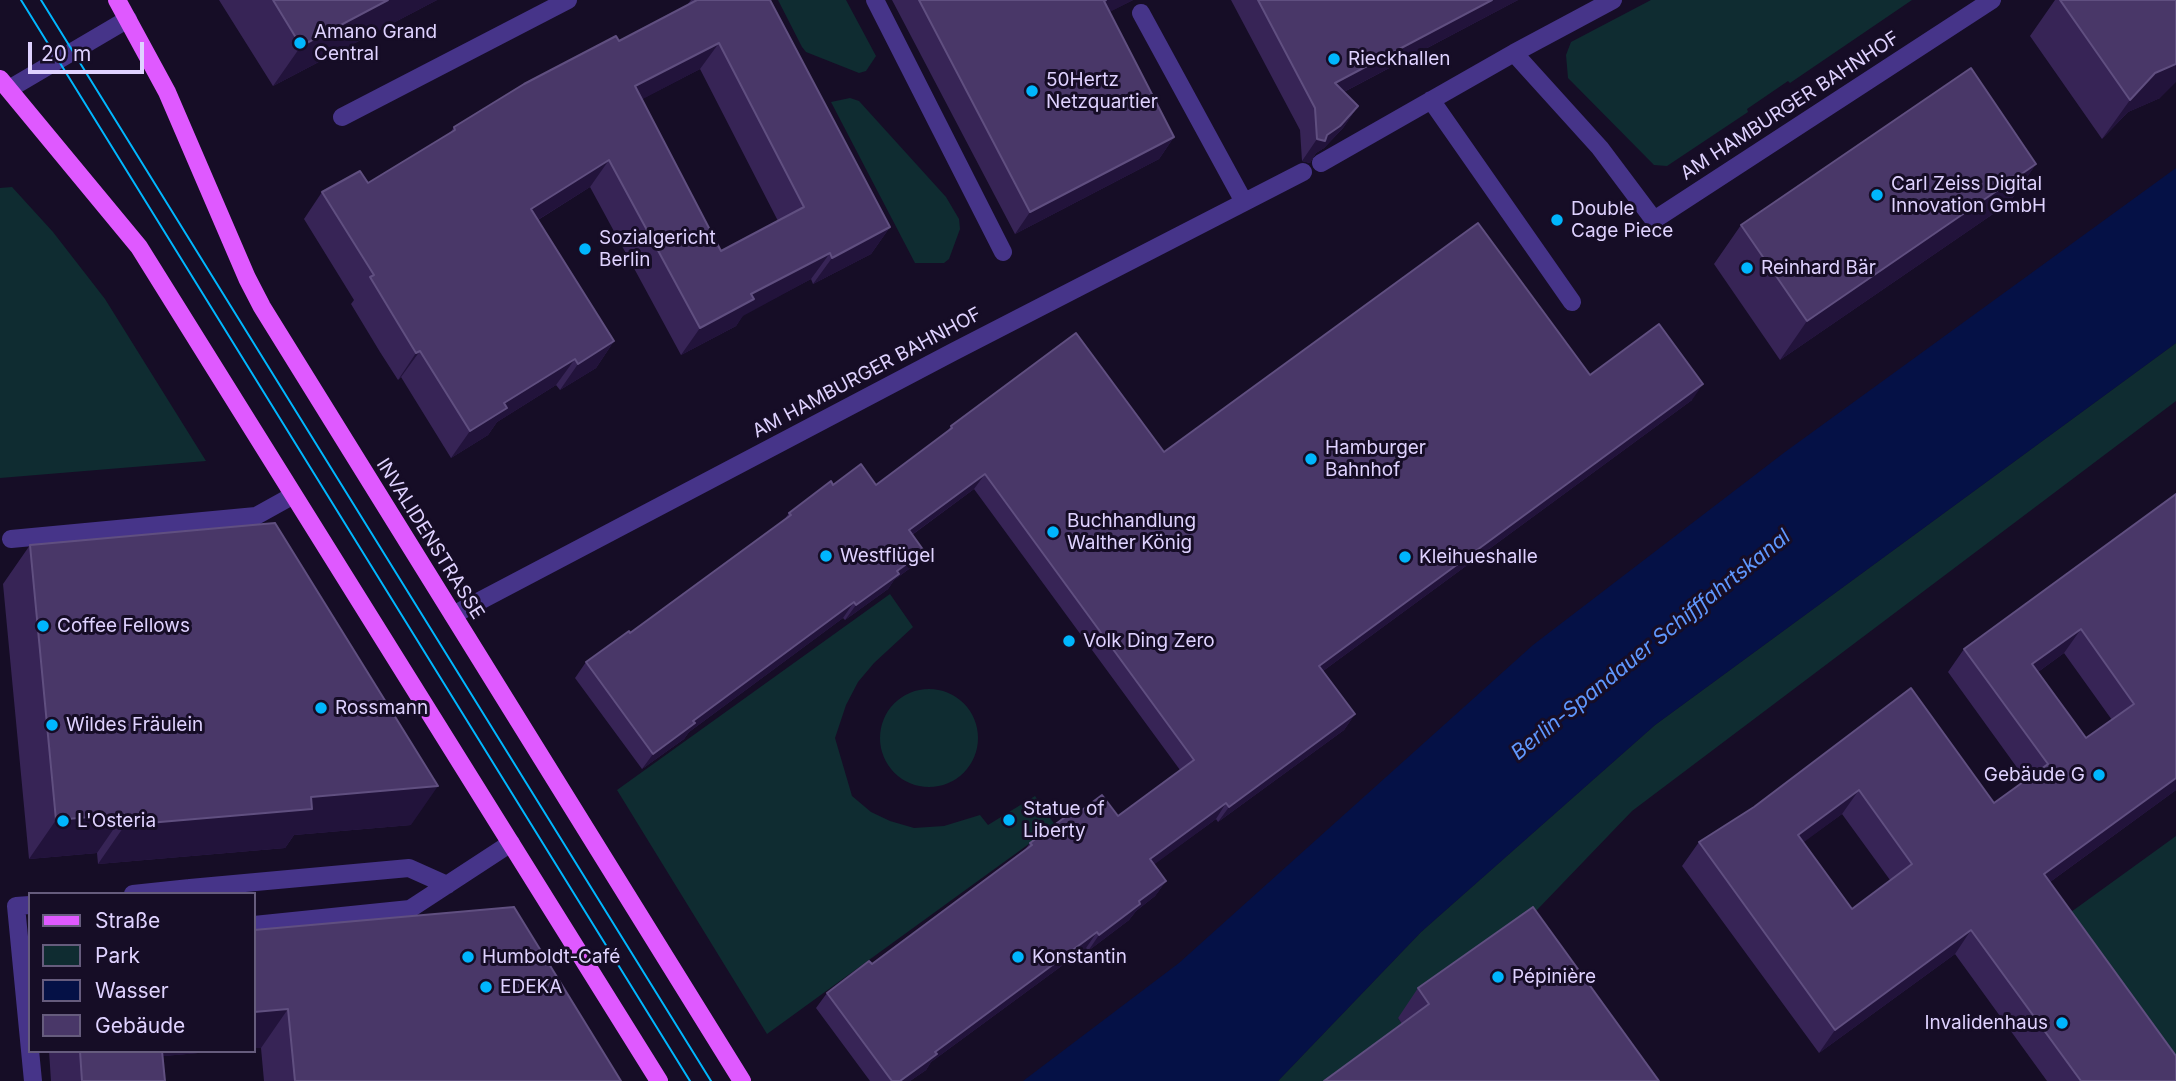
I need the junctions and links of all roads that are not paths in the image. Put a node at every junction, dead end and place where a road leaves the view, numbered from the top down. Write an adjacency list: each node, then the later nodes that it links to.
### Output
1 (117, 0): 7 (main road, INVALIDENSTRASSE)
2 (568, 0): 11 (street)
3 (875, 0): 15 (street)
4 (1614, 0): 8 (street)
5 (1992, 0): 8 (street, AM HAMBURGER BAHNHOF)
6 (1141, 13): 14 (street)
7 (128, 19): 9 (street); 19 (main road, INVALIDENSTRASSE)
8 (1514, 52): 10 (street)
9 (4, 84): 17 (main road)
10 (1431, 100): 12 (street); 16 (street)
11 (342, 117)
12 (1321, 163)
13 (1303, 172): 14 (street, AM HAMBURGER BAHNHOF)
14 (1244, 202): 19 (street, AM HAMBURGER BAHNHOF)
15 (1003, 252)
16 (1572, 302)
17 (292, 496): 18 (street); 20 (main road)
18 (11, 538)
19 (453, 615): 31 (main road, INVALIDENSTRASSE)
20 (511, 843): 21 (street); 30 (main road)
21 (447, 885): 22 (street); 25 (street)
22 (190, 891): 23 (street)
23 (171, 892)
24 (23, 905): 26 (street)
25 (256, 925)
26 (24, 950): 27 (street)
27 (28, 1008)
28 (31, 1053): 29 (street)
29 (33, 1081)
30 (659, 1081)
31 (742, 1081)

